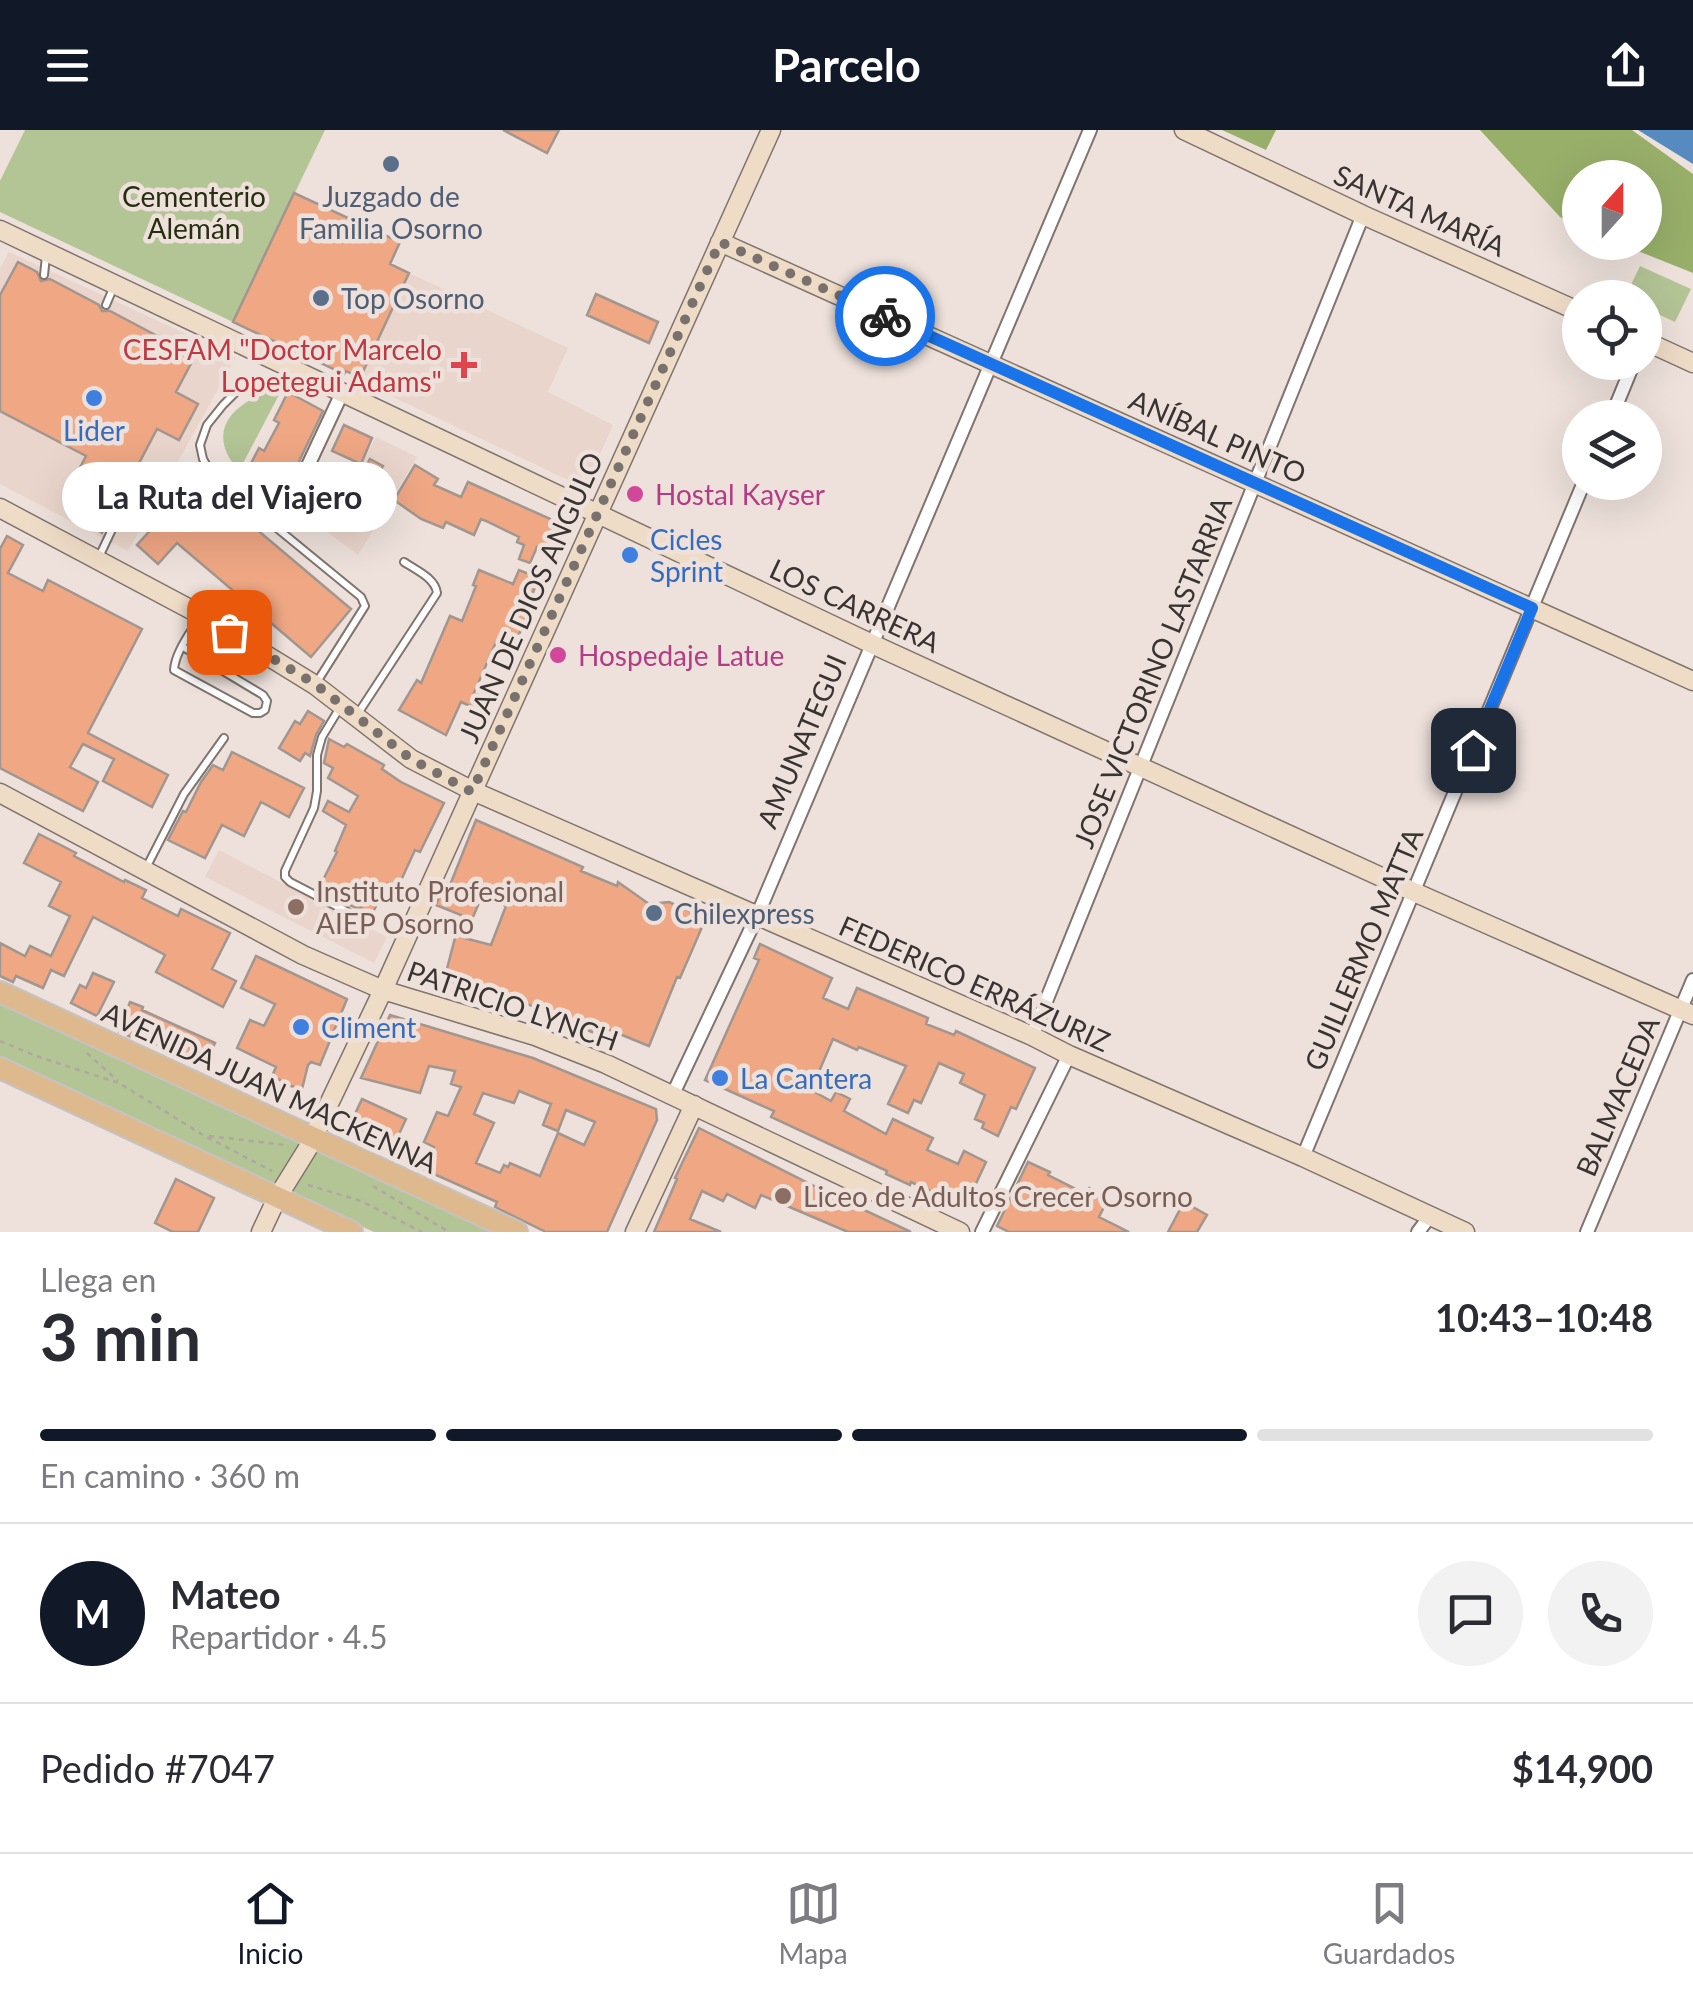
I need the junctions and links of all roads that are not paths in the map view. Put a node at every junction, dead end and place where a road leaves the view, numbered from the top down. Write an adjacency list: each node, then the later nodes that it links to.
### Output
1 (771, 130): 6 (street, JUAN DE DIOS ANGULO)
2 (1090, 130): 14 (street, AMUNATEGUI)
3 (1184, 130): 4 (street, SANTA MARÍA)
4 (1363, 215): 10 (street, SANTA MARÍA); 18 (street, JOSE VICTORINO LASTARRIA)
5 (0, 230): 7 (street, LOS CARRERA)
6 (720, 242): 14 (street, ANÍBAL PINTO); 22 (street, JUAN DE DIOS ANGULO)
7 (47, 252): 8 (lane); 9 (street, LOS CARRERA)
8 (44, 275)
9 (114, 284): 11 (lane); 15 (street, LOS CARRERA)
10 (1562, 304)
11 (106, 305)
12 (1662, 349): 13 (street)
13 (1693, 363)
14 (991, 364): 18 (street, ANÍBAL PINTO); 27 (street, AMUNATEGUI)
15 (303, 374): 16 (street, LOS CARRERA); 30 (lane)
16 (342, 393): 17 (street); 22 (street, LOS CARRERA)
17 (305, 472)
18 (1255, 483): 25 (street, ANÍBAL PINTO); 33 (street, JOSE VICTORINO LASTARRIA)
19 (126, 493): 23 (lane)
20 (1577, 500): 25 (street, GUILLERMO MATTA)
21 (0, 508): 23 (street, FEDERICO ERRÁZURIZ)
22 (598, 514): 27 (street, LOS CARRERA); 34 (street, JUAN DE DIOS ANGULO)
23 (98, 560): 26 (street, FEDERICO ERRÁZURIZ)
24 (404, 562): 31 (lane)
25 (1532, 608): 29 (street, ANÍBAL PINTO); 37 (street, GUILLERMO MATTA)
26 (201, 615): 28 (lane); 30 (street, FEDERICO ERRÁZURIZ)
27 (872, 644): 33 (street, LOS CARRERA); 38 (street, AMUNATEGUI)
28 (182, 647): 28 (lane)
29 (1693, 681)
30 (315, 684): 31 (street, FEDERICO ERRÁZURIZ)
31 (349, 710): 34 (street, FEDERICO ERRÁZURIZ); 39 (lane)
32 (224, 738): 36 (lane)
33 (1140, 767): 37 (street, LOS CARRERA); 44 (street, JOSE VICTORINO LASTARRIA)
34 (472, 792): 38 (street, FEDERICO ERRÁZURIZ); 41 (street, JUAN DE DIOS ANGULO)
35 (0, 793): 36 (street, PATRICIO LYNCH)
36 (145, 870): 41 (street, PATRICIO LYNCH)
37 (1414, 892): 43 (street, LOS CARRERA); 50 (street, GUILLERMO MATTA)
38 (757, 916): 44 (street, FEDERICO ERRÁZURIZ); 47 (street, AMUNATEGUI)
39 (371, 924)
40 (1693, 980): 43 (street, BALMACEDA)
41 (382, 990): 47 (street, PATRICIO LYNCH); 49 (street, JUAN DE DIOS ANGULO)
42 (0, 992): 49 (main road, AVENIDA JUAN MACKENNA)
43 (1686, 1012): 61 (street, BALMACEDA)
44 (1032, 1036): 45 (street, FEDERICO ERRÁZURIZ)
45 (1068, 1055): 50 (street, FEDERICO ERRÁZURIZ); 58 (street)
46 (0, 1068): 51 (main road)
47 (673, 1094): 48 (street, PATRICIO LYNCH)
48 (694, 1105): 56 (street); 57 (street, PATRICIO LYNCH)
49 (311, 1142): 51 (street, JUAN DE DIOS ANGULO); 55 (main road, AVENIDA JUAN MACKENNA)
50 (1303, 1157): 52 (street, FEDERICO ERRÁZURIZ)
51 (283, 1189): 53 (street, JUAN DE DIOS ANGULO); 54 (main road)
52 (1430, 1216): 59 (street); 60 (street, FEDERICO ERRÁZURIZ)
53 (261, 1232)
54 (352, 1232)
55 (517, 1232)
56 (634, 1232)
57 (960, 1232)
58 (982, 1232)
59 (1418, 1232)
60 (1465, 1232)
61 (1587, 1232)

